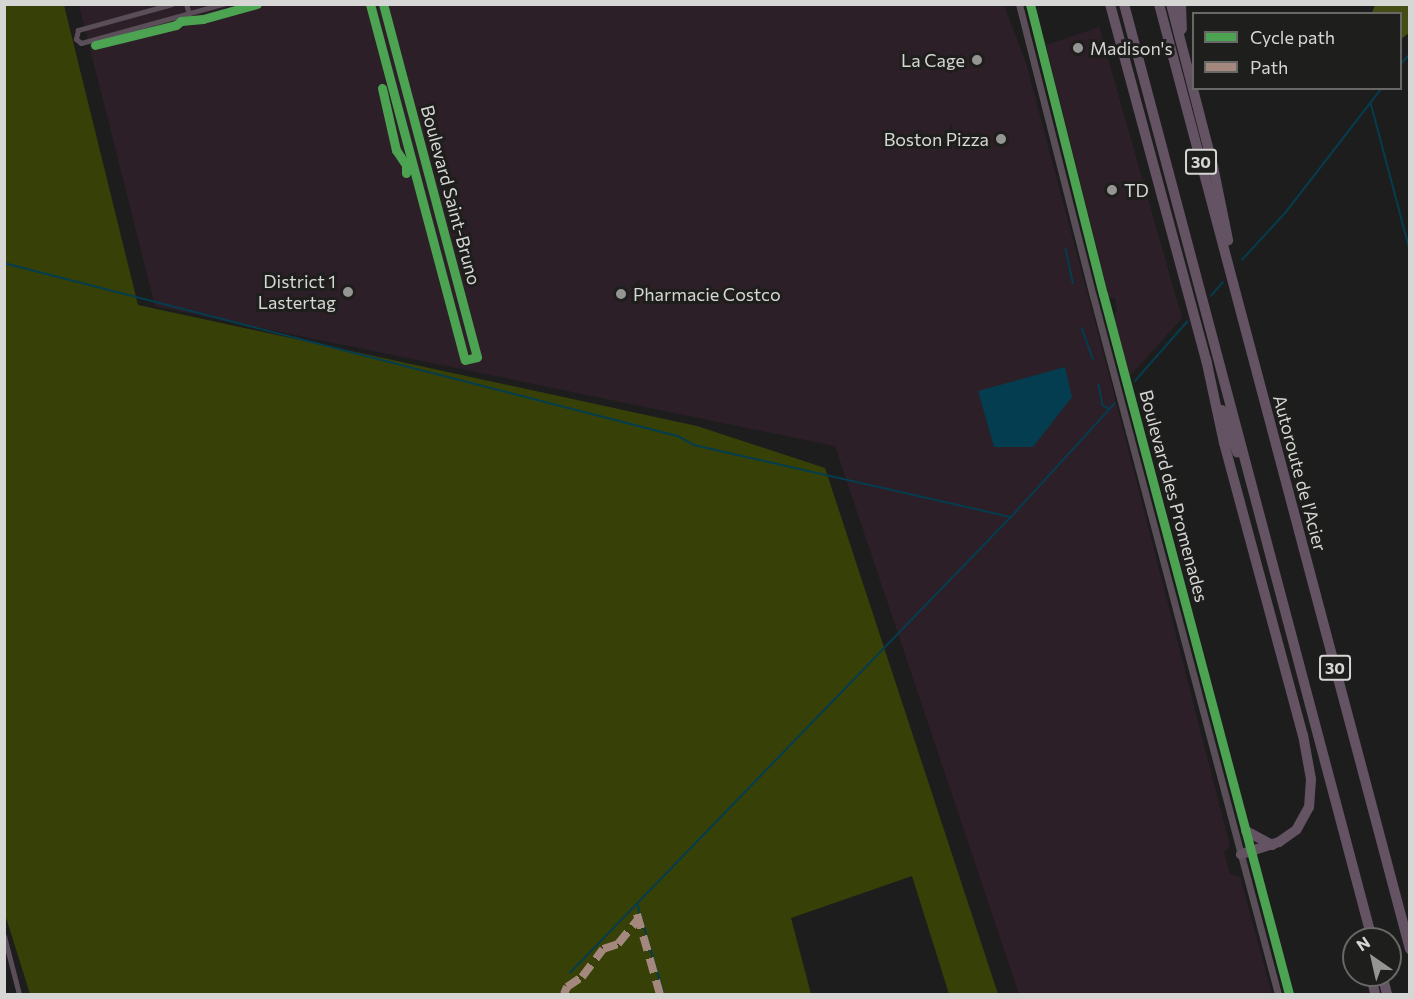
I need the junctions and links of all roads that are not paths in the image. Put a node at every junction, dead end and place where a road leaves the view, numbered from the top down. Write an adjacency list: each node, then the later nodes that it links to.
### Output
1 (172, 4): 13 (street)
2 (186, 4): 13 (street)
3 (223, 4): 13 (street)
4 (370, 4): 19 (street, Boulevard Saint-Bruno)
5 (383, 4): 18 (street, Boulevard Saint-Bruno)
6 (1019, 4): 24 (street, Boulevard des Promenades)
7 (1030, 4): 22 (street, Boulevard des Promenades)
8 (1110, 4): 20 (highway)
9 (1124, 4): 21 (highway, 30)
10 (1159, 4): 17 (highway, Autoroute de l'Acier / 30)
11 (1171, 4): 14 (highway)
12 (1181, 4): 14 (highway)
13 (189, 14)
14 (1182, 47): 15 (highway)
15 (1192, 86)
16 (1193, 90): 17 (highway)
17 (1242, 320): 29 (highway, Autoroute de l'Acier / 30)
18 (470, 330): 19 (street); 19 (street, Boulevard Saint-Bruno)
19 (458, 334)
20 (1206, 359): 21 (highway); 23 (highway)
21 (1258, 509): 25 (highway, 30)
22 (1246, 831): 23 (highway); 24 (street, Boulevard des Promenades)
23 (1272, 845): 24 (highway)
24 (1246, 853): 31 (street, Boulevard des Promenades); 32 (street, Boulevard des Promenades)
25 (1354, 868): 26 (highway); 27 (highway, 30)
26 (1363, 927)
27 (1369, 927)
28 (5, 941): 30 (street)
29 (1410, 949)
30 (19, 994)
31 (1278, 994)
32 (1289, 994)

